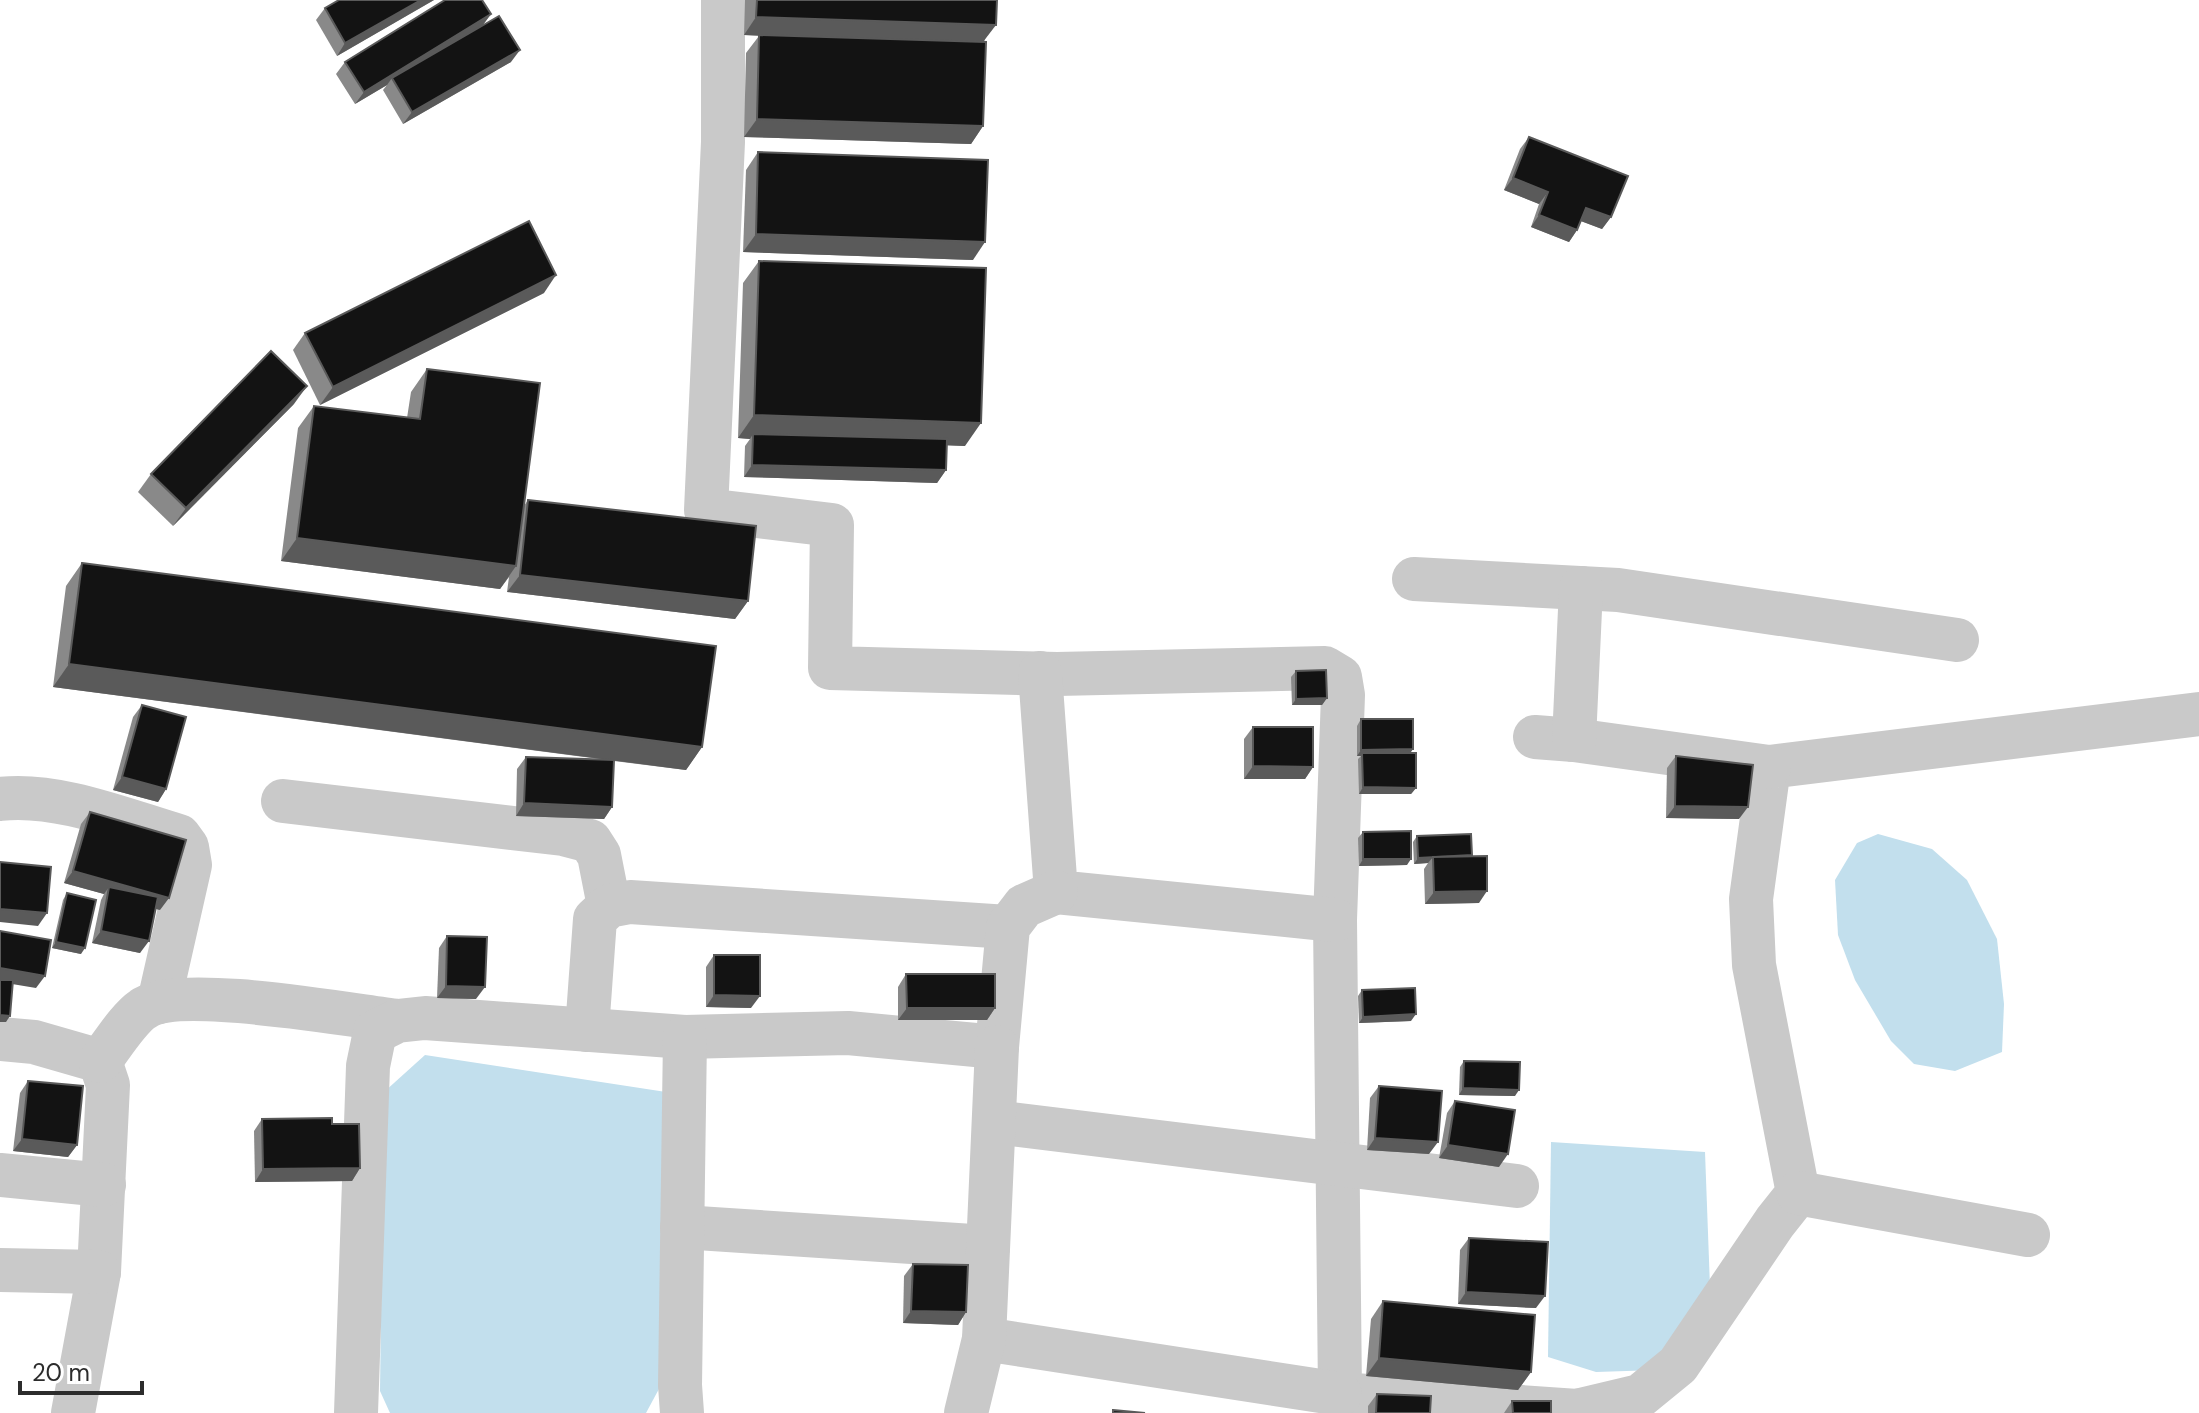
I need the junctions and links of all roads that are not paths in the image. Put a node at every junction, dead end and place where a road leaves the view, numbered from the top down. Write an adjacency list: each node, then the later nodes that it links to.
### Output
1 (723, 0): 5 (street)
2 (1414, 579): 3 (street)
3 (1581, 588): 4 (street); 7 (street)
4 (1957, 640)
5 (1040, 673): 10 (street); 12 (street)
6 (2199, 714): 7 (street)
7 (1769, 767): 26 (street)
8 (0, 799): 14 (street)
9 (283, 801): 11 (street)
10 (1056, 892): 12 (street); 13 (street)
11 (609, 906): 13 (street); 16 (street)
12 (1335, 920): 22 (street)
13 (1008, 927): 19 (street)
14 (159, 1002): 15 (street); 20 (street)
15 (397, 1021): 16 (street); 35 (street)
16 (587, 1030): 17 (street)
17 (685, 1037): 19 (street); 27 (street)
18 (0, 1039): 20 (street)
19 (997, 1047): 21 (street)
20 (100, 1061): 24 (street)
21 (994, 1122): 22 (street); 29 (street)
22 (1338, 1165): 25 (street); 33 (street)
23 (0, 1175): 24 (street)
24 (104, 1185): 31 (street)
25 (1517, 1186)
26 (1798, 1193): 28 (street); 33 (street)
27 (682, 1227): 29 (street); 36 (street)
28 (2028, 1235)
29 (988, 1247): 32 (street)
30 (0, 1270): 31 (street)
31 (99, 1272): 34 (street)
32 (984, 1339): 33 (street); 37 (street)
33 (1340, 1394)
34 (73, 1413)
35 (356, 1413)
36 (682, 1413)
37 (966, 1413)

